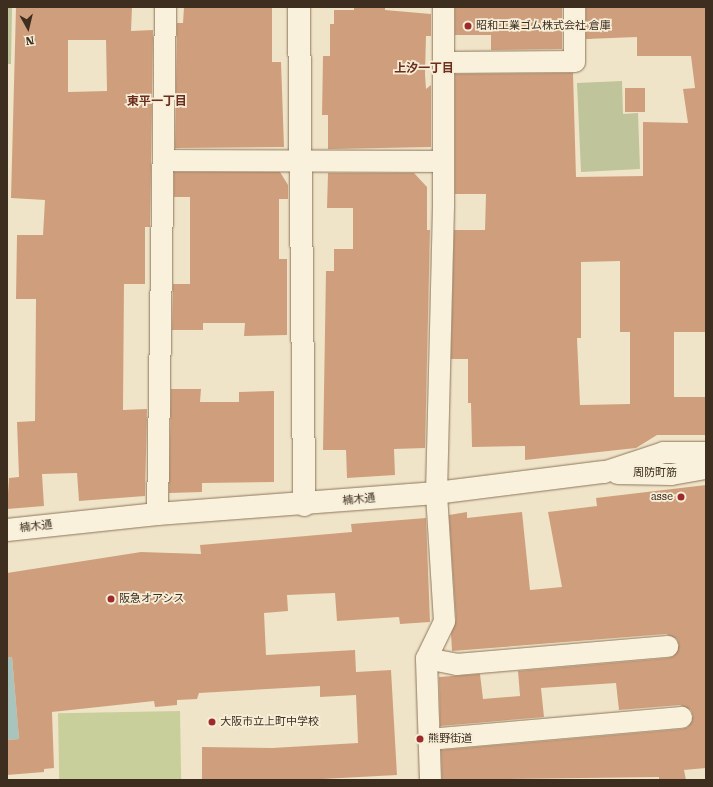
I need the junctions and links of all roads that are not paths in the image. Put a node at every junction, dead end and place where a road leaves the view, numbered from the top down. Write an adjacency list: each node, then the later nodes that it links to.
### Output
1 (165, 7): 6 (street)
2 (299, 7): 8 (street)
3 (443, 7): 5 (street)
4 (574, 7): 5 (street)
5 (443, 62): 7 (street)
6 (164, 160): 8 (street); 14 (street)
7 (443, 161): 8 (street); 12 (street)
8 (300, 162): 13 (street)
9 (706, 452): 11 (street, 楠木通)
10 (706, 468): 11 (street, 周防町筋)
11 (603, 472): 12 (street, 楠木通)
12 (436, 493): 13 (street, 楠木通); 17 (street)
13 (304, 505): 14 (street, 楠木通)
14 (157, 514): 15 (street, 楠木通)
15 (7, 530)
16 (667, 646): 17 (street)
17 (426, 658): 19 (street)
18 (680, 717): 19 (street)
19 (428, 739): 20 (street)
20 (430, 780)

